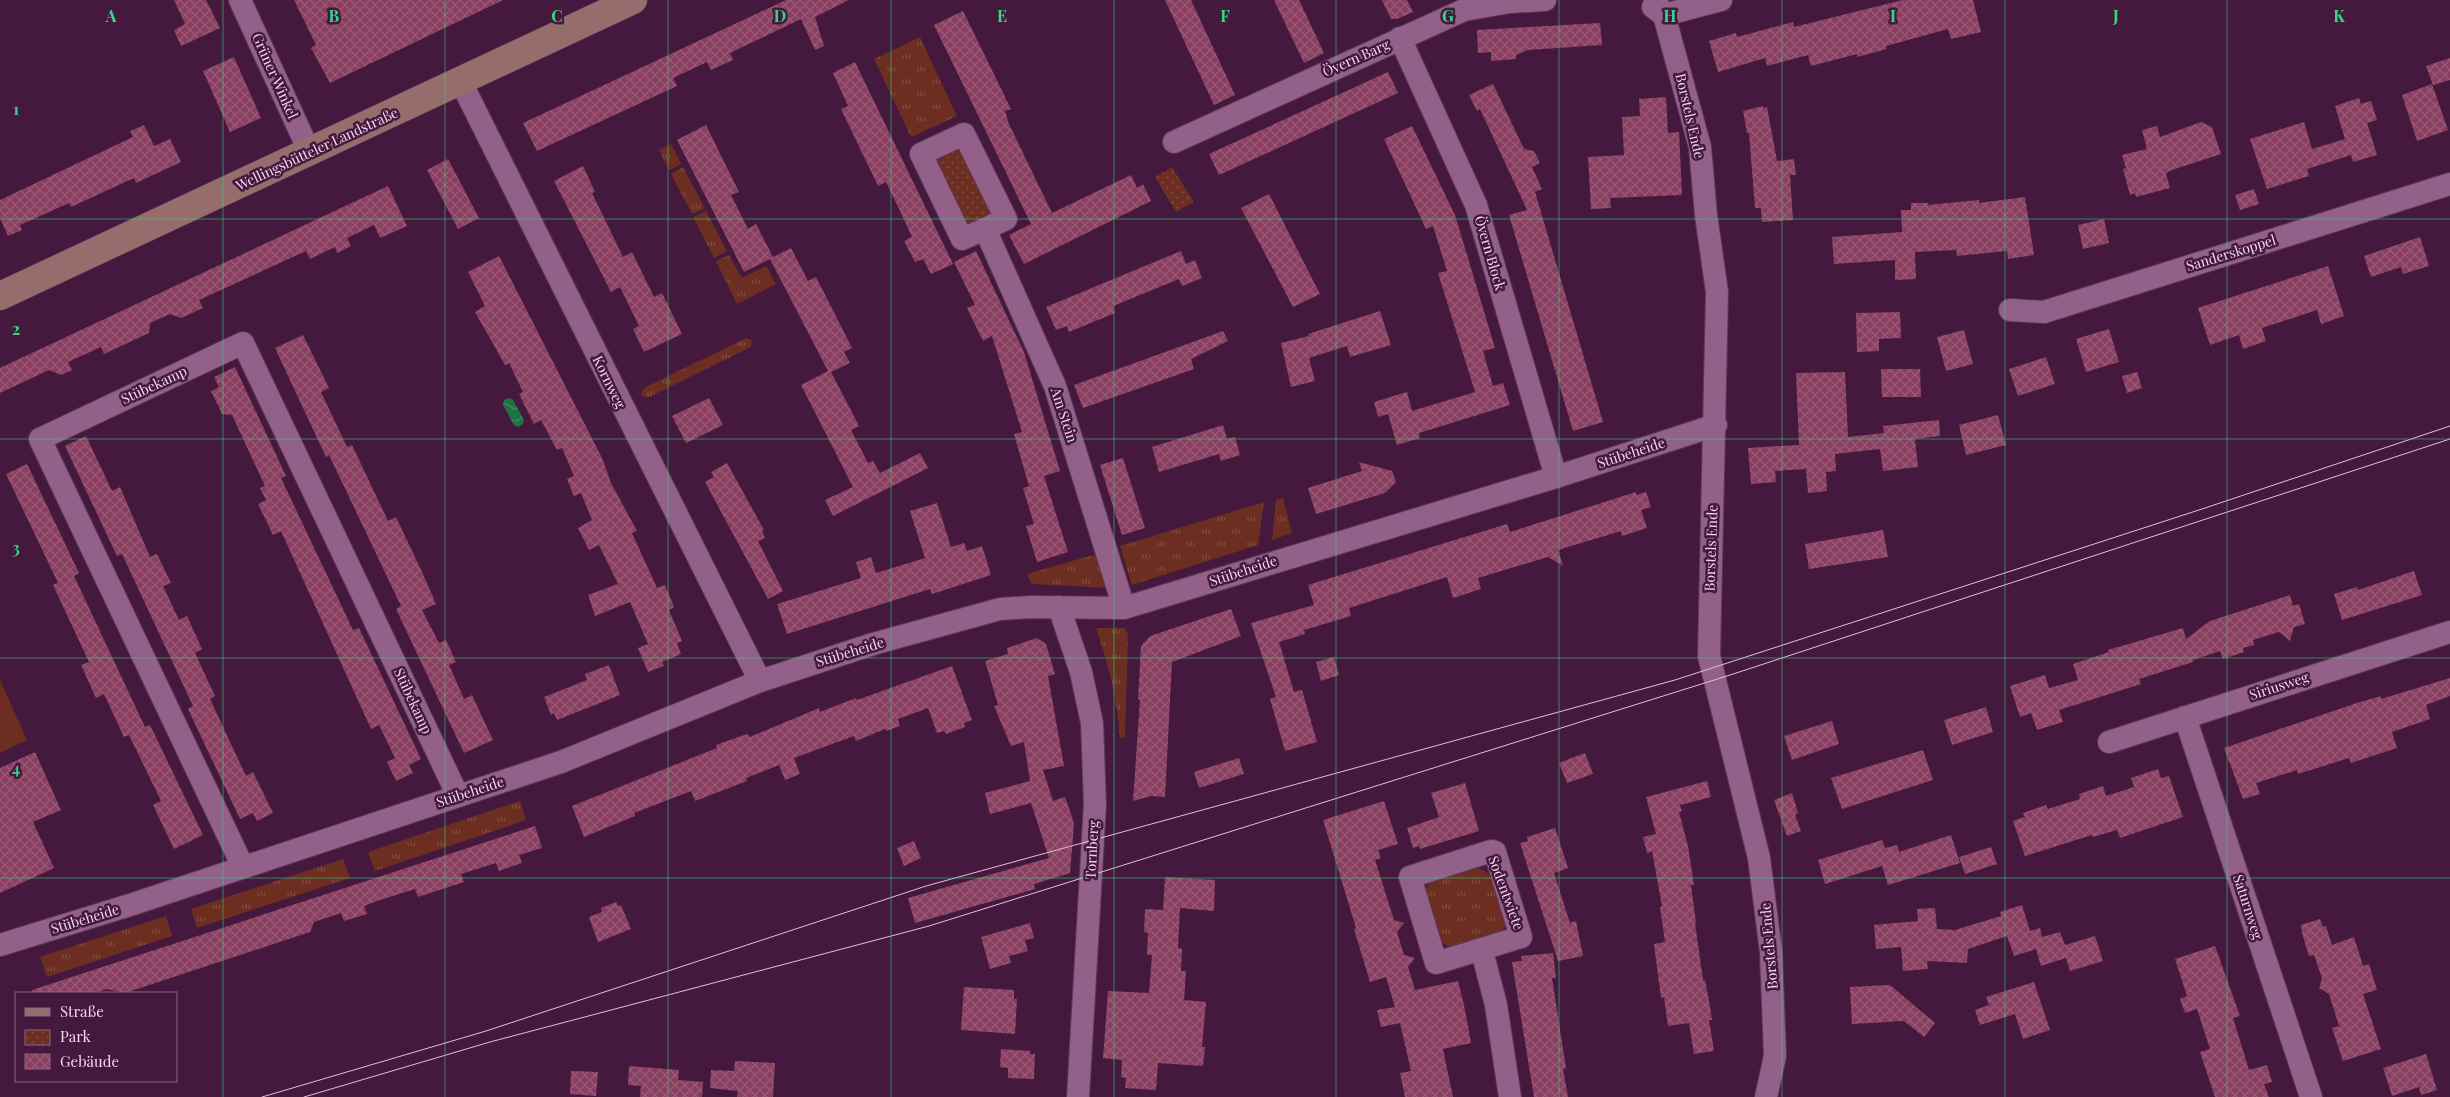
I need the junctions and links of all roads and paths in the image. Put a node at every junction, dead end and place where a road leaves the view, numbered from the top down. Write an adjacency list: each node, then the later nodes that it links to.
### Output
1 (240, 0): 10 (street, Grüner Winkel)
2 (632, 0): 8 (main road, Wellingsbütteler Landstraße)
3 (1545, 0): 7 (street, Övern Barg)
4 (1642, 0): 6 (street)
5 (1721, 0): 6 (street)
6 (1659, 7): 15 (street, Borstels Ende)
7 (1400, 38): 9 (street, Övern Barg); 16 (street, Övern Block)
8 (461, 82): 10 (main road, Wellingsbütteler Landstraße); 20 (street, Kornweg)
9 (1174, 142)
10 (310, 153): 13 (main road, Wellingsbütteler Landstraße)
11 (2450, 184): 14 (street, Sanderskoppel)
12 (985, 229): 12 (street); 18 (street, Am Stein)
13 (0, 296)
14 (2010, 310)
15 (1716, 426): 16 (street, Stübeheide); 29 (street, Borstels Ende)
16 (1556, 477): 18 (street, Stübeheide)
17 (1059, 607): 18 (street, Stübeheide); 20 (street, Stübeheide); 27 (street, Tornberg)
18 (1124, 608)
19 (2450, 632): 21 (street, Siriusweg)
20 (760, 681): 23 (street, Stübeheide)
21 (2185, 717): 22 (street, Siriusweg); 30 (street, Saturnweg)
22 (2109, 742)
23 (458, 796): 24 (street, Stübeheide); 24 (street, Stübekamp)
24 (243, 868): 25 (street, Stübeheide)
25 (0, 945)
26 (1482, 951): 26 (street, Sodentwiete); 28 (street)
27 (1078, 1097)
28 (1510, 1097)
29 (1766, 1097)
30 (2311, 1097)

